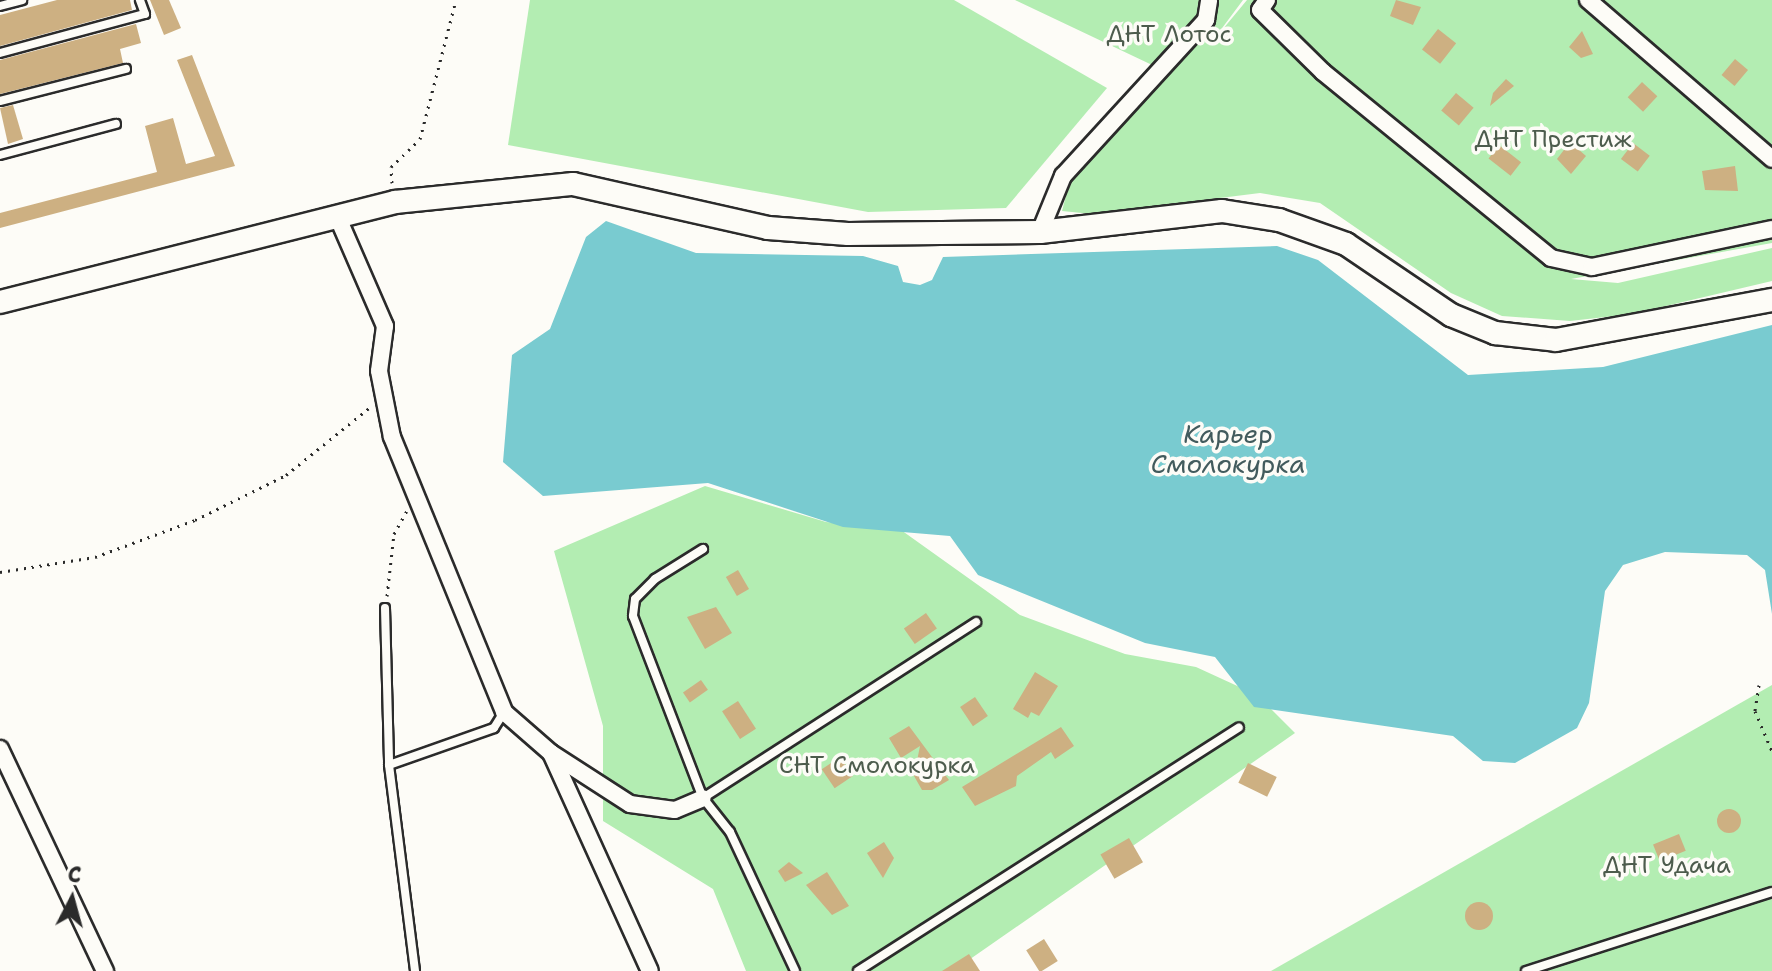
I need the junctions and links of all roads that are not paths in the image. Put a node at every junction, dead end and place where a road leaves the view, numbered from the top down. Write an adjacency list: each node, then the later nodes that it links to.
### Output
1 (22, 0): 6 (lane)
2 (140, 0): 7 (lane)
3 (1209, 0): 15 (street)
4 (1267, 0): 14 (street)
5 (1588, 0): 12 (street)
6 (0, 6)
7 (0, 53)
8 (126, 69): 9 (lane)
9 (0, 101)
10 (116, 124): 11 (lane)
11 (0, 155)
12 (1772, 159)
13 (338, 218): 15 (street); 17 (street); 21 (street)
14 (1772, 229)
15 (1040, 232): 16 (street)
16 (1772, 300)
17 (0, 302)
18 (703, 549): 26 (lane)
19 (385, 608): 25 (lane)
20 (976, 622): 26 (lane)
21 (504, 712): 24 (street); 25 (lane)
22 (1239, 727): 32 (lane)
23 (0, 749): 28 (street)
24 (551, 753): 26 (street); 30 (street)
25 (389, 765): 29 (lane)
26 (703, 798): 31 (lane)
27 (1772, 892): 33 (lane)
28 (105, 971)
29 (415, 971)
30 (650, 971)
31 (795, 971)
32 (858, 971)
33 (1526, 971)

